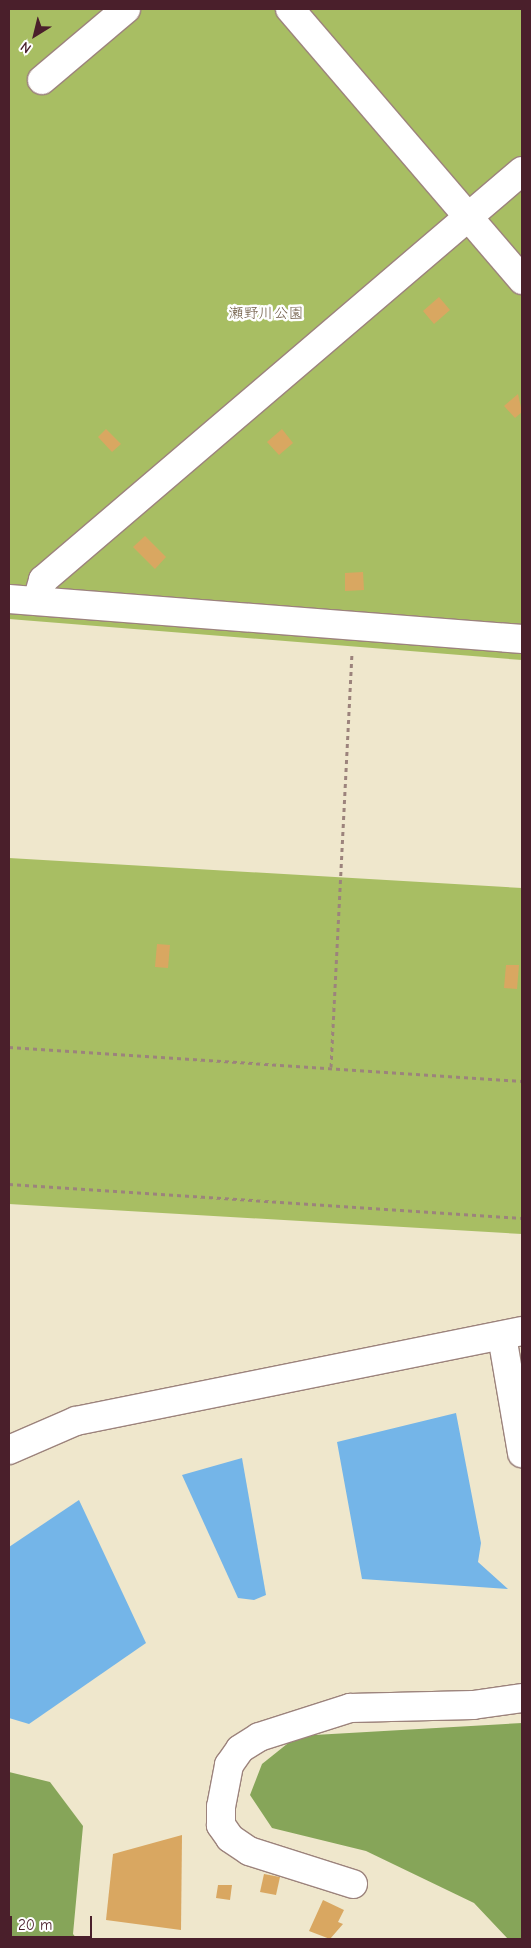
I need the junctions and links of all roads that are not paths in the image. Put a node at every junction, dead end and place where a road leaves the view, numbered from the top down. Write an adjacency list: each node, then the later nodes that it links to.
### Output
1 (126, 9): 3 (street)
2 (290, 9): 5 (street)
3 (42, 80)
4 (522, 171): 5 (street)
5 (468, 217): 6 (street); 8 (street)
6 (522, 280)
7 (9, 599): 8 (street)
8 (37, 601): 9 (street)
9 (522, 639)
10 (512, 1334): 11 (street); 12 (street)
11 (9, 1450)
12 (522, 1453)
13 (522, 1698): 14 (street)
14 (353, 1884)

